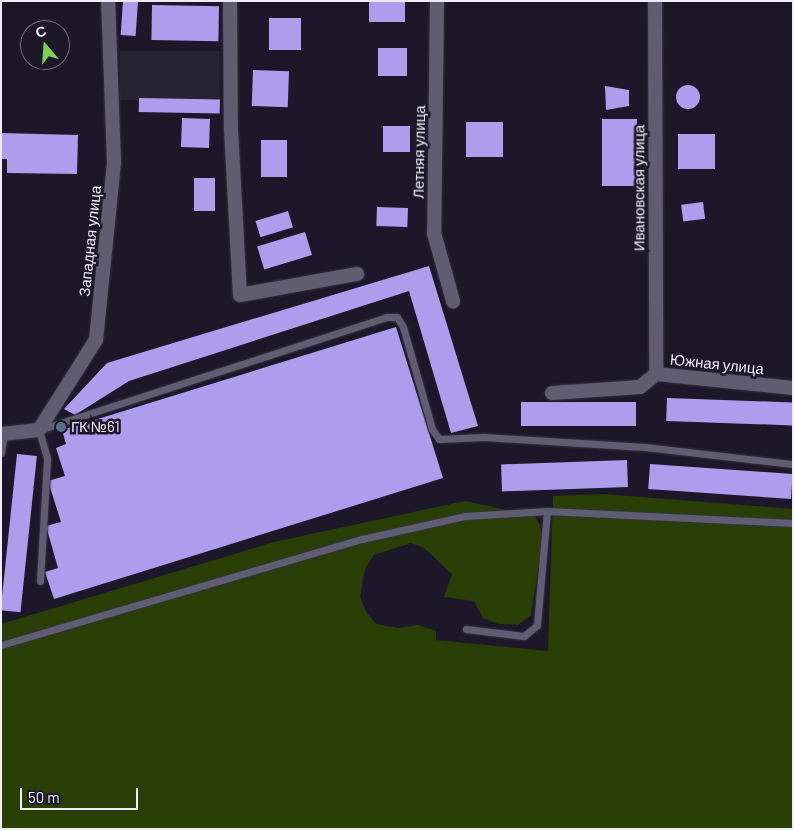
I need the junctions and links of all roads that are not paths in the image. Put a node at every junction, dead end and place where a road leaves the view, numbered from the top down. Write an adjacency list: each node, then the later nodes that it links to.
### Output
1 (108, 1): 10 (street, Западная улица)
2 (230, 1): 5 (street)
3 (437, 1): 6 (street, Летняя улица)
4 (655, 1): 7 (street, Ивановская улица)
5 (357, 274)
6 (452, 301)
7 (656, 374): 8 (street, Южная улица); 9 (street, Южная улица)
8 (793, 388)
9 (552, 393)
10 (39, 430): 11 (street); 13 (lane); 16 (lane)
11 (3, 434): 12 (lane)
12 (1, 452)
13 (793, 464)
14 (547, 511): 15 (lane); 17 (lane); 18 (lane)
15 (793, 523)
16 (40, 580)
17 (466, 629)
18 (1, 645)

